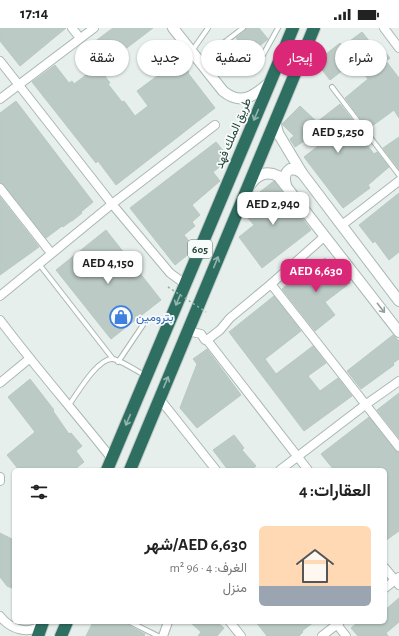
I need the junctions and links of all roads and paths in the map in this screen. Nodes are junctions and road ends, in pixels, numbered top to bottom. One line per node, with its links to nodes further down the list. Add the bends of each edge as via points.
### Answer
1 (72, 28): 10 (street)
2 (94, 28): 10 (street)
3 (174, 28): 11 (street)
4 (208, 28): 14 (lane)
5 (244, 28): 12 (lane)
6 (278, 28): 15 (lane)
7 (290, 28): 21 (highway, طريق الملك فهد / 605)
8 (314, 28): 25 (highway, 605)
9 (384, 28): 13 (street)
10 (80, 38): 22 (street)
11 (183, 40)
12 (227, 40)
13 (399, 48)
14 (193, 50)
15 (265, 51)
16 (193, 53): 18 (street)
17 (0, 61): 22 (street)
18 (199, 61): 19 (street)
19 (201, 63)
20 (211, 76): 21 (street, via 223,91 236,99 252,96)
21 (269, 83): 38 (highway, طريق الملك فهد / 605, one-way to 38)
22 (19, 85): 24 (street); 33 (street)
23 (332, 87): 28 (lane)
24 (0, 99)
25 (275, 121): 27 (street, via 278,133); 32 (highway, 605)
26 (215, 125): 33 (street)
27 (302, 173): 30 (street, via 290,170 285,175); 34 (street)
28 (399, 175)
29 (399, 181): 34 (street)
30 (286, 185): 32 (street, via 278,176 268,173 258,176); 35 (street)
31 (0, 188): 36 (street)
32 (246, 190): 46 (highway, 605, one-way to 32)
33 (112, 204): 36 (street); 38 (street, via 170,274)
34 (342, 224): 42 (street)
35 (325, 236): 39 (street); 47 (street, one-way to 47)
36 (51, 253): 37 (street)
37 (39, 264): 41 (street); 50 (lane)
38 (185, 284): 52 (highway, طريق الملك فهد / 605, one-way to 52)
39 (271, 284): 48 (street); 57 (street)
40 (168, 287): 43 (path, bridge)
41 (0, 296)
42 (399, 301)
43 (206, 312)
44 (0, 320): 49 (street)
45 (143, 325): 51 (lane)
46 (188, 331): 48 (street, via 201,334); 55 (highway, 605, one-way to 46)
47 (399, 332)
48 (207, 340): 59 (street)
49 (29, 359): 54 (street); 56 (street)
50 (113, 360): 51 (lane); 56 (lane, via 96,367)
51 (118, 362): 52 (lane)
52 (146, 376): 60 (highway, طريق الملك فهد / 605, one-way to 60)
53 (399, 381): 57 (street)
54 (0, 383)
55 (160, 398): 61 (highway, 605); 62 (street)
56 (69, 405): 60 (street)
57 (365, 405): 58 (street); 59 (street)
58 (399, 447)
59 (297, 456): 63 (street); 64 (street)
60 (110, 465)
61 (131, 468)
62 (214, 468)
63 (282, 468)
64 (306, 468)
65 (0, 477): 66 (street)
66 (0, 480)
67 (387, 570): 68 (street)
68 (398, 581): 69 (street)
69 (387, 587)
70 (2, 619): 71 (street, via 11,627 27,632)
71 (41, 624)
72 (42, 624): 79 (highway)
73 (66, 624): 80 (highway)
74 (134, 624): 81 (lane)
75 (167, 624): 82 (street)
76 (232, 624): 83 (street)
77 (337, 624): 84 (street)
78 (339, 624): 85 (street)
79 (38, 636)
80 (61, 636)
81 (158, 636)
82 (163, 636)
83 (241, 636)
84 (322, 636)
85 (346, 636)

